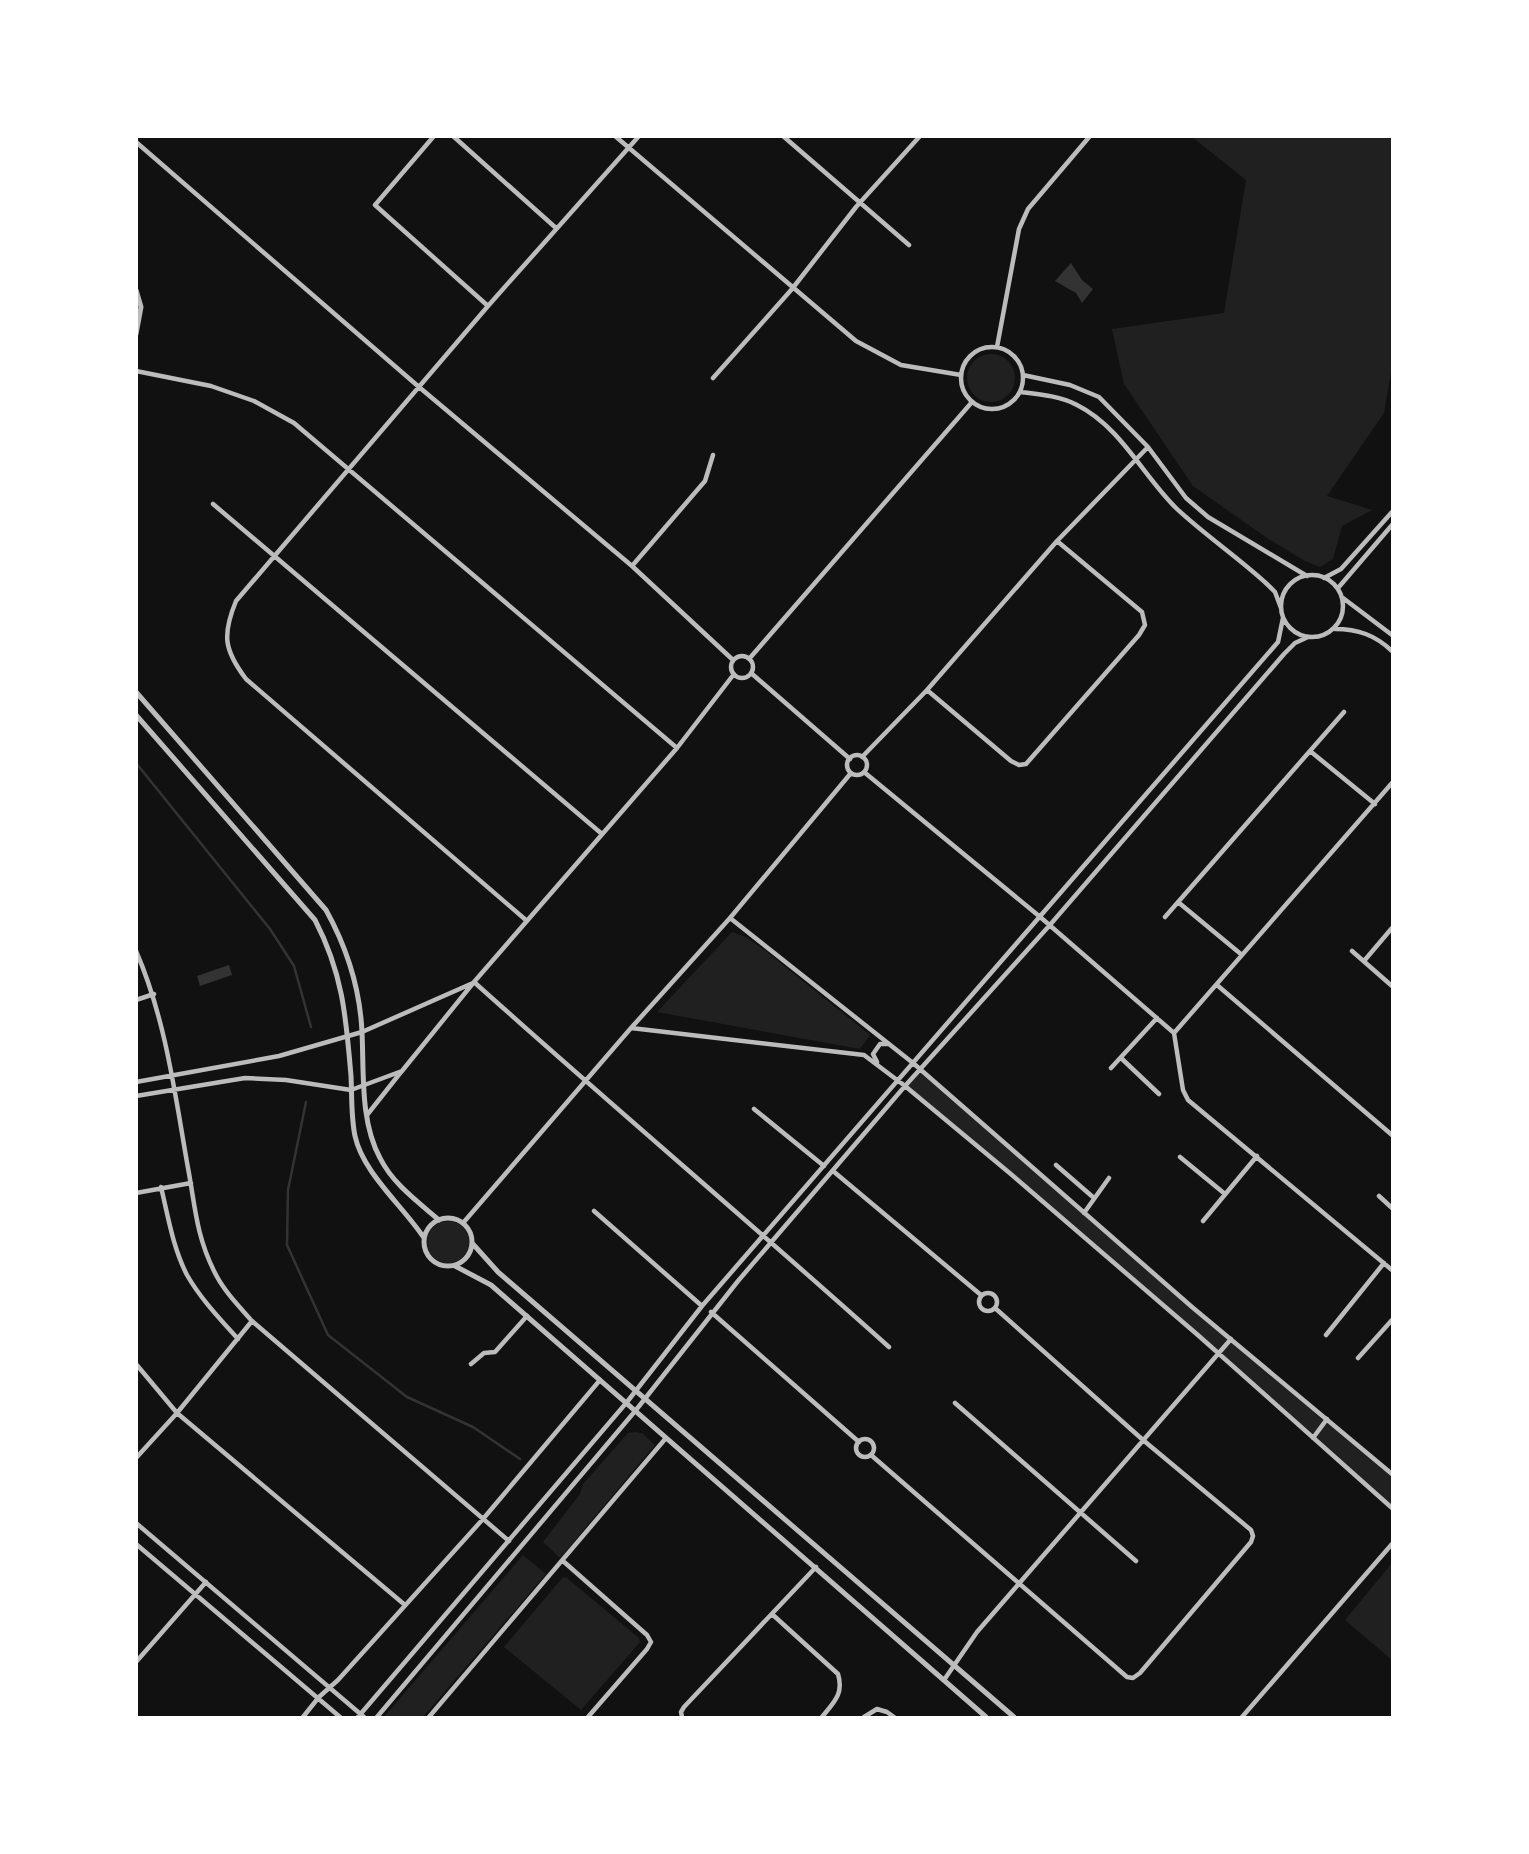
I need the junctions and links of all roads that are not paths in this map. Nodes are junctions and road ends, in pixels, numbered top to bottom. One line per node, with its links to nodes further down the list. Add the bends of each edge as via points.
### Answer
1 (434, 136): 15 (street, via 375,205)
2 (453, 136): 11 (street)
3 (615, 136): 9 (street)
4 (639, 136): 9 (street)
5 (783, 136): 10 (street)
6 (920, 136): 10 (street)
7 (1090, 136): 17 (street, via 1028,209 1019,229)
8 (136, 142): 22 (street)
9 (629, 148): 11 (street); 13 (street)
10 (859, 203): 12 (street); 13 (street)
11 (556, 229): 15 (street)
12 (909, 245)
13 (792, 289): 19 (street, via 856,341 901,365); 21 (street)
14 (136, 290): 16 (street, via 141,307)
15 (488, 306): 22 (street)
16 (136, 334)
17 (997, 347): 19 (street, via 973,353); 20 (street, via 1014,357)
18 (136, 371): 28 (street, via 211,386 254,401 294,423)
19 (961, 375): 24 (street)
20 (1023, 375): 23 (street); 25 (street, via 1099,397)
21 (713, 378)
22 (419, 387): 28 (street); 34 (street)
23 (1020, 392): 24 (street, via 996,409); 27 (street, via 1077,405 1111,430)
24 (972, 402): 45 (street)
25 (1148, 447): 27 (street); 35 (street, via 1186,498 1208,517)
26 (713, 455): 34 (street, via 705,481)
27 (1135, 459): 32 (street); 39 (street, via 1156,488 1190,521 1275,592)
28 (349, 469): 33 (street); 53 (street)
29 (213, 505): 33 (street)
30 (1392, 512): 36 (street, via 1349,562)
31 (1392, 525): 37 (street)
32 (1057, 541): 49 (street); 49 (street, via 1142,612 1144,625 1139,635 1026,764 1011,761)
33 (275, 556): 61 (street); 68 (street, via 233,608 226,639 232,661 246,680)
34 (632, 566): 46 (street)
35 (1307, 576): 36 (street); 39 (street, via 1287,587)
36 (1324, 578): 37 (street)
37 (1338, 589): 38 (street)
38 (1342, 597): 41 (street, via 1343,614); 42 (street)
39 (1281, 608): 40 (street)
40 (1283, 618): 43 (street, via 1296,633); 65 (street, via 1278,642)
41 (1334, 629): 43 (street); 44 (street, via 1361,631)
42 (1392, 635)
43 (1308, 637): 69 (street, via 1284,654)
44 (1392, 651)
45 (750, 659): 46 (street); 47 (street)
46 (733, 660): 48 (street)
47 (751, 673): 48 (street, via 745,677); 56 (street)
48 (734, 674): 53 (street)
49 (927, 690): 55 (street)
50 (136, 692): 62 (street)
51 (1344, 712): 54 (street)
52 (136, 715): 63 (street)
53 (677, 748): 61 (street)
54 (1310, 751): 60 (street); 64 (street)
55 (862, 757): 56 (street); 57 (street, via 867,766)
56 (850, 759): 58 (street)
57 (864, 772): 58 (street); 65 (street)
58 (851, 773): 67 (street)
59 (1392, 783): 60 (street)
60 (1375, 804): 73 (street)
61 (602, 834): 68 (street)
62 (301, 881): 63 (street); 82 (street, via 326,910 345,947)
63 (291, 891): 84 (street, via 315,920 333,957)
64 (1178, 902): 66 (street); 73 (street)
65 (1039, 916): 69 (street); 88 (street)
66 (1165, 917)
67 (730, 918): 81 (street); 85 (street)
68 (527, 921): 75 (street)
69 (1049, 926): 80 (street); 90 (street)
70 (1392, 928): 74 (street)
71 (136, 951): 78 (street)
72 (1352, 951): 74 (street)
73 (1242, 955): 76 (street)
74 (1364, 961): 77 (street)
75 (474, 982): 82 (street); 91 (street); 95 (street)
76 (1217, 985): 83 (street); 104 (street)
77 (1392, 986)
78 (154, 994): 79 (street); 92 (street)
79 (136, 1000)
80 (1157, 1018): 83 (street); 86 (street)
81 (631, 1028): 87 (street, via 864,1055); 95 (street)
82 (362, 1031): 84 (street); 96 (street)
83 (1174, 1032): 105 (street, via 1188,1100)
84 (347, 1036): 92 (street, via 279,1056); 99 (street)
85 (889, 1044): 87 (street, via 875,1049); 88 (street)
86 (1121, 1058): 89 (street); 100 (street)
87 (877, 1063): 93 (street)
88 (913, 1063): 90 (street); 93 (street)
89 (1111, 1068)
90 (920, 1070): 97 (street); 119 (street)
91 (402, 1071): 96 (street); 103 (street)
92 (172, 1075): 94 (street); 98 (street)
93 (898, 1080): 97 (street); 108 (street)
94 (136, 1082)
95 (585, 1082): 122 (street); 123 (street)
96 (365, 1083): 99 (street); 103 (street)
97 (905, 1086): 109 (street); 141 (street)
98 (174, 1089): 99 (street, via 245,1078); 101 (street); 111 (street)
99 (351, 1090): 124 (street, via 355,1137 368,1165)
100 (1158, 1094)
101 (136, 1096)
102 (754, 1110): 108 (street)
103 (367, 1115): 120 (street, via 369,1132 386,1168 401,1188)
104 (1392, 1135)
105 (1257, 1156): 114 (street); 127 (street)
106 (1180, 1157): 114 (street)
107 (1056, 1165): 116 (street)
108 (824, 1166): 123 (street)
109 (833, 1171): 125 (street); 130 (street)
110 (1109, 1178): 116 (street)
111 (191, 1183): 112 (street); 136 (street, via 194,1215 214,1271)
112 (161, 1187): 113 (street); 138 (street, via 187,1275)
113 (136, 1193)
114 (1225, 1194): 121 (street)
115 (1379, 1196): 117 (street)
116 (1094, 1198): 119 (street)
117 (1392, 1208)
118 (594, 1211): 131 (street)
119 (1084, 1213): 139 (street)
120 (439, 1220): 122 (street); 124 (street)
121 (1203, 1221)
122 (463, 1223): 126 (street)
123 (765, 1235): 125 (street); 131 (street)
124 (424, 1238): 128 (street, via 426,1255 434,1263)
125 (772, 1242): 133 (street); 140 (street)
126 (472, 1243): 128 (street, via 469,1254); 146 (street, via 498,1272)
127 (1384, 1263): 129 (street); 137 (street)
128 (455, 1266): 134 (street, via 491,1285)
129 (1392, 1270)
130 (981, 1295): 132 (street, via 995,1296); 132 (street, via 982,1309)
131 (702, 1306): 146 (street)
132 (995, 1308): 155 (street)
133 (711, 1312): 147 (street); 156 (street)
134 (527, 1316): 144 (street, via 495,1352 484,1353); 145 (street)
135 (1392, 1320): 142 (street)
136 (252, 1321): 138 (street); 162 (street)
137 (1326, 1335)
138 (237, 1339): 151 (street)
139 (1231, 1339): 141 (street); 152 (street)
140 (889, 1347)
141 (1219, 1354): 154 (street); 155 (street)
142 (1358, 1358)
143 (136, 1364): 151 (street)
144 (471, 1364)
145 (600, 1380): 148 (street); 162 (street)
146 (636, 1391): 147 (street); 148 (street)
147 (644, 1398): 150 (street); 176 (street)
148 (627, 1402): 150 (street); 164 (street)
149 (955, 1403): 161 (street)
150 (636, 1410): 153 (street); 183 (street)
151 (177, 1413): 158 (street); 173 (street)
152 (1327, 1419): 154 (street); 159 (street)
153 (666, 1437): 167 (street); 169 (street)
154 (1313, 1438): 160 (street)
155 (1143, 1440): 161 (street); 171 (street, via 1253,1536 1149,1663 1133,1678 1126,1677)
156 (859, 1442): 157 (street, via 859,1455); 157 (street, via 872,1443)
157 (871, 1455): 171 (street)
158 (136, 1458)
159 (1392, 1474)
160 (1392, 1508)
161 (1082, 1511): 168 (street); 171 (street)
162 (483, 1519): 164 (street); 173 (street)
163 (136, 1523): 170 (street)
164 (509, 1541): 182 (street)
165 (136, 1544): 172 (street)
166 (1392, 1544): 192 (street)
167 (563, 1561): 184 (street); 185 (street, via 651,1642)
168 (1136, 1561)
169 (816, 1567): 174 (street); 177 (street)
170 (206, 1583): 172 (street); 178 (street)
171 (1021, 1584): 176 (street, via 977,1632)
172 (195, 1596): 175 (street); 179 (street)
173 (405, 1605): 178 (street)
174 (773, 1615): 186 (street, via 684,1707); 187 (street, via 838,1674 840,1695)
175 (136, 1662)
176 (955, 1665): 177 (street); 191 (street)
177 (944, 1680): 190 (street)
178 (329, 1688): 179 (street); 182 (street)
179 (319, 1697): 180 (street); 181 (street)
180 (303, 1717)
181 (340, 1717)
182 (361, 1717)
183 (377, 1717)
184 (429, 1717)
185 (588, 1717)
186 (682, 1717)
187 (822, 1717)
188 (864, 1717): 189 (street, via 877,1709)
189 (894, 1717)
190 (986, 1717)
191 (1014, 1717)
192 (1242, 1717)

